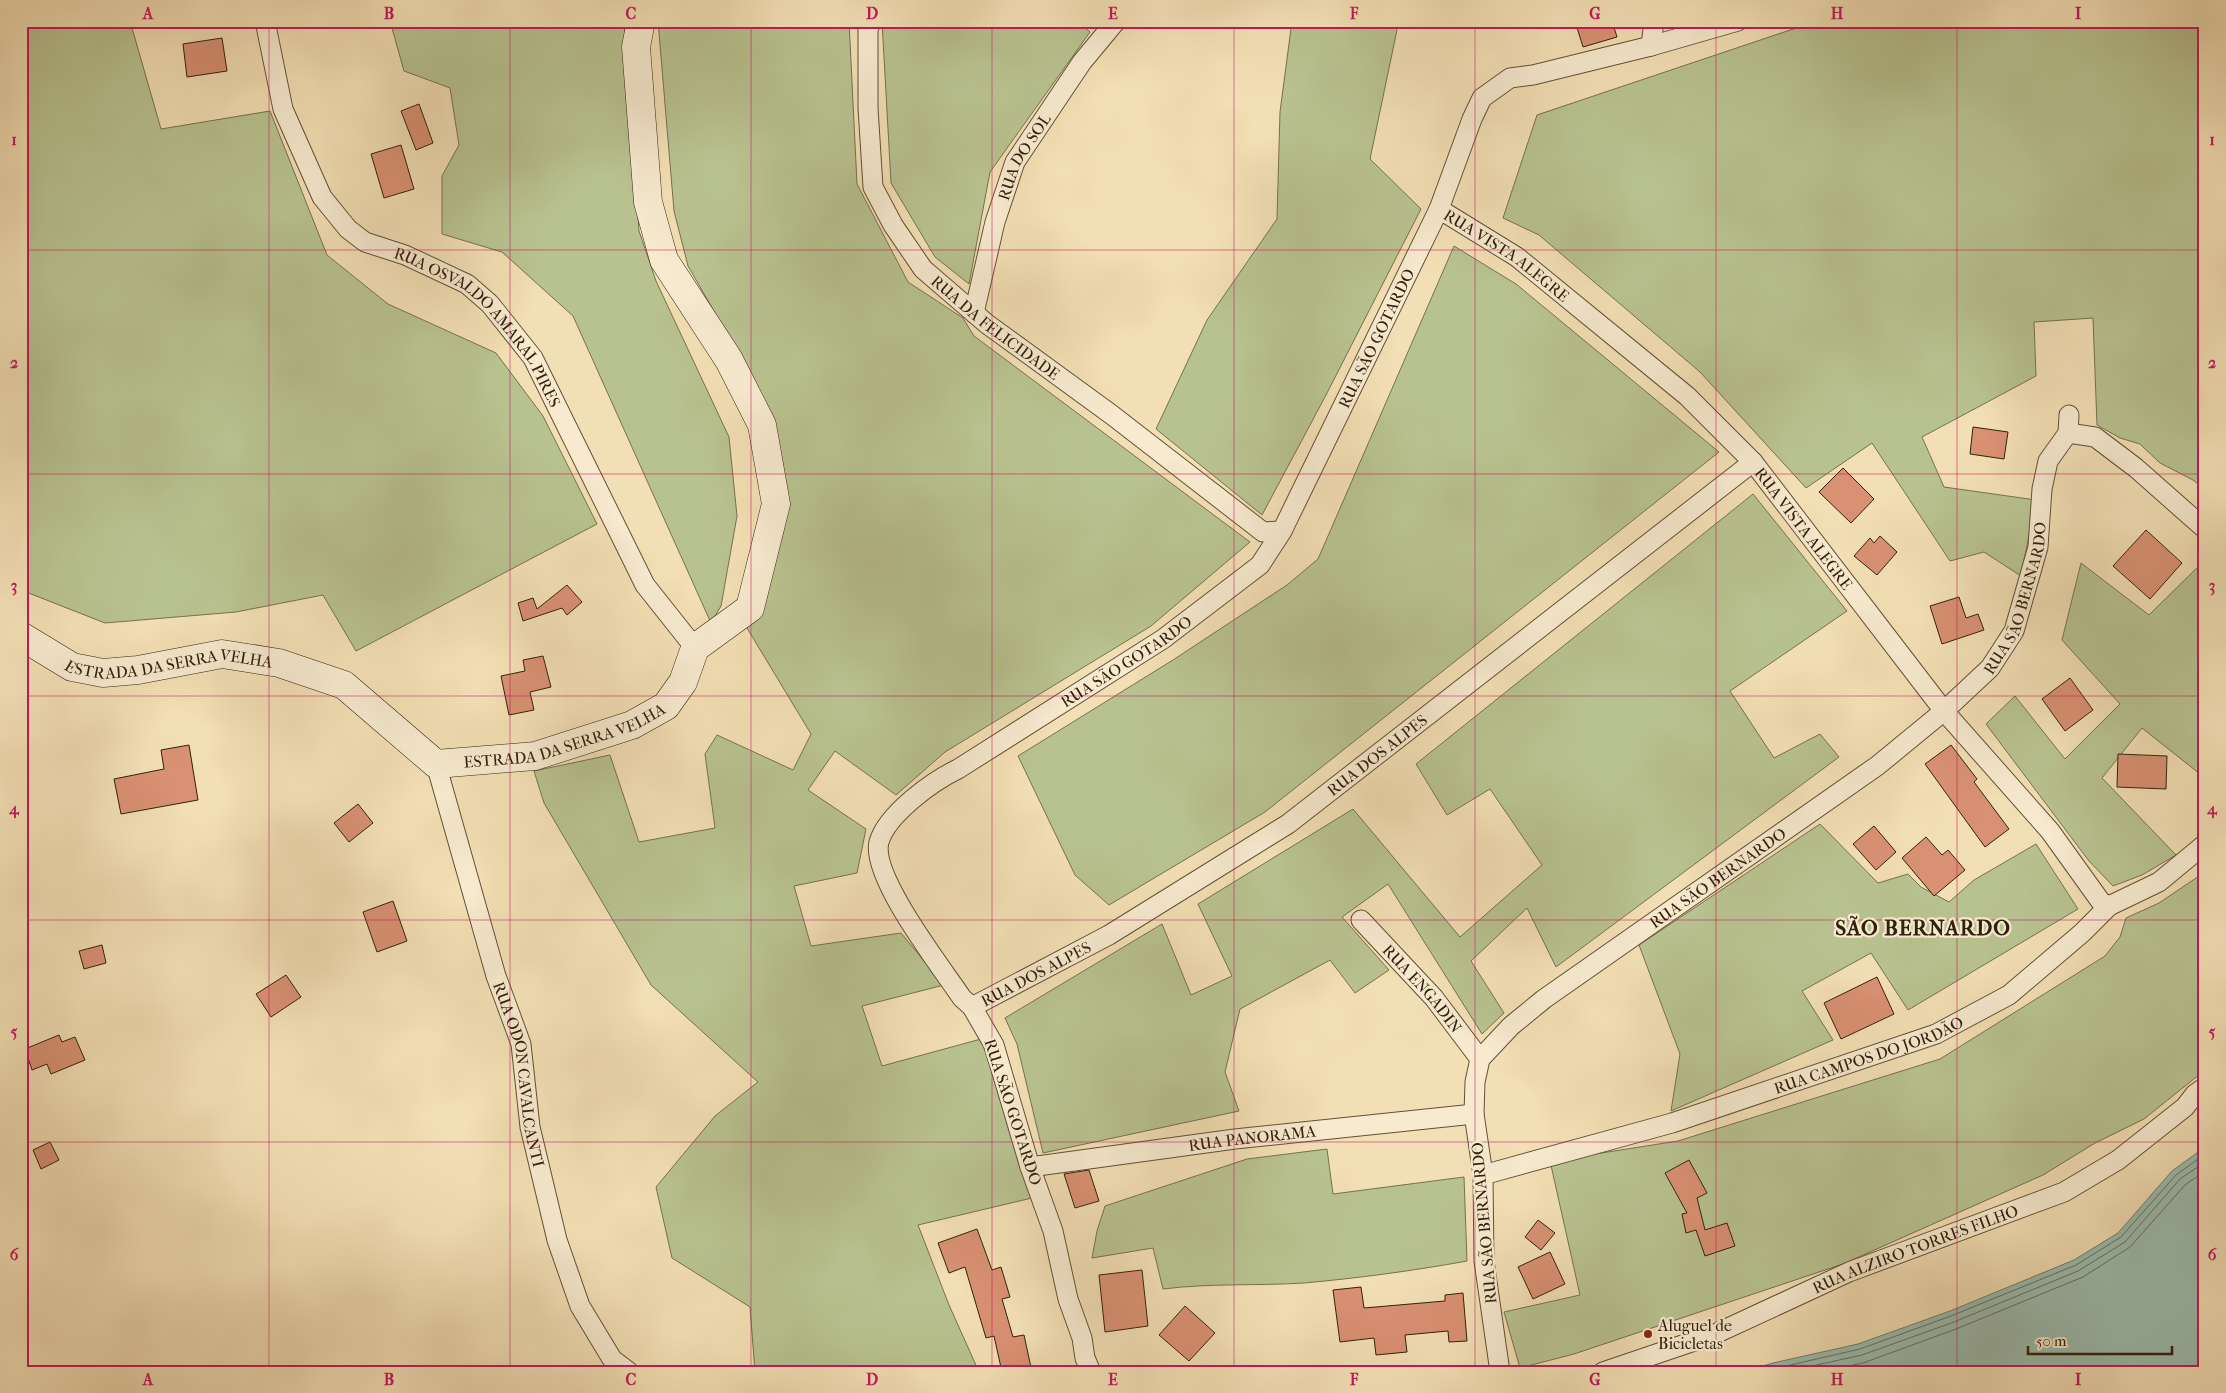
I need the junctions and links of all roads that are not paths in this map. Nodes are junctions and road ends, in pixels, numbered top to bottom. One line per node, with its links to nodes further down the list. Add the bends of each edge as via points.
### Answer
1 (265, 21): 14 (street, RUA OSVALDO AMARAL PIRES, via 283,109 322,197 348,229 365,242 467,284 512,330 533,358 645,585)
2 (641, 21): 14 (street, via 636,47 648,202 664,260 729,360 762,425 776,504 750,608)
3 (871, 21): 9 (street, RUA DA FELICIDADE, via 868,30 868,108 873,188 923,269)
4 (1116, 21): 9 (street, RUA DO SOL, via 1082,62 1015,162 995,222)
5 (1654, 21): 7 (street)
6 (1738, 21): 7 (street, RUA SÃO GOTARDO)
7 (1651, 46): 8 (street, RUA SÃO GOTARDO, via 1510,78 1482,98)
8 (1438, 209): 10 (street, RUA VISTA ALEGRE, via 1517,258 1687,396); 12 (street, RUA SÃO GOTARDO)
9 (974, 313): 12 (street, RUA DA FELICIDADE, via 1112,414 1263,532)
10 (1753, 462): 15 (street, RUA VISTA ALEGRE); 20 (street, RUA DOS ALPES, via 1288,824 1109,935)
11 (2205, 528): 15 (street, RUA SÃO BERNARDO, via 2136,468 2094,437 2069,424 2048,461 2042,489 2038,546 2014,631 1990,668)
12 (1282, 532): 20 (street, RUA SÃO GOTARDO, via 1260,565 1163,639 967,764 936,780 910,801 886,828 879,843 880,856 893,894 962,998)
13 (21, 636): 16 (street, ESTRADA DA SERRA VELHA, via 72,667 103,673 138,670 222,654 280,662 344,685)
14 (695, 648): 16 (street, ESTRADA DA SERRA VELHA, via 683,682 666,706 632,725 535,756)
15 (1944, 711): 18 (street, RUA VISTA ALEGRE, via 2050,831 2101,902); 21 (street, RUA SÃO BERNARDO, via 1877,766 1544,999 1511,1026)
16 (436, 764): 26 (street, RUA ODON CAVALCANTI, via 496,976 522,1044 530,1127 557,1240 580,1306 612,1359)
17 (2205, 844): 18 (street, RUA CAMPOS DO JORDÃO, via 2159,882)
18 (2109, 906): 25 (street, RUA CAMPOS DO JORDÃO, via 2009,995 1936,1034 1672,1123)
19 (1362, 920): 21 (street, RUA ENGADIN, via 1434,998)
20 (972, 1007): 24 (street, RUA SÃO GOTARDO, via 994,1045)
21 (1480, 1059): 23 (street, RUA SÃO BERNARDO)
22 (2205, 1087): 29 (street, RUA ALZIRO TORRES FILHO, via 2118,1160 2064,1192 1849,1272 1715,1334)
23 (1474, 1114): 24 (street, RUA PANORAMA, via 1234,1139); 25 (street, RUA SÃO BERNARDO)
24 (1030, 1167): 27 (street, RUA SÃO GOTARDO, via 1053,1231 1068,1299)
25 (1483, 1175): 28 (street, RUA SÃO BERNARDO, via 1484,1261)
26 (630, 1372)
27 (1092, 1372)
28 (1500, 1372)
29 (1603, 1372)

